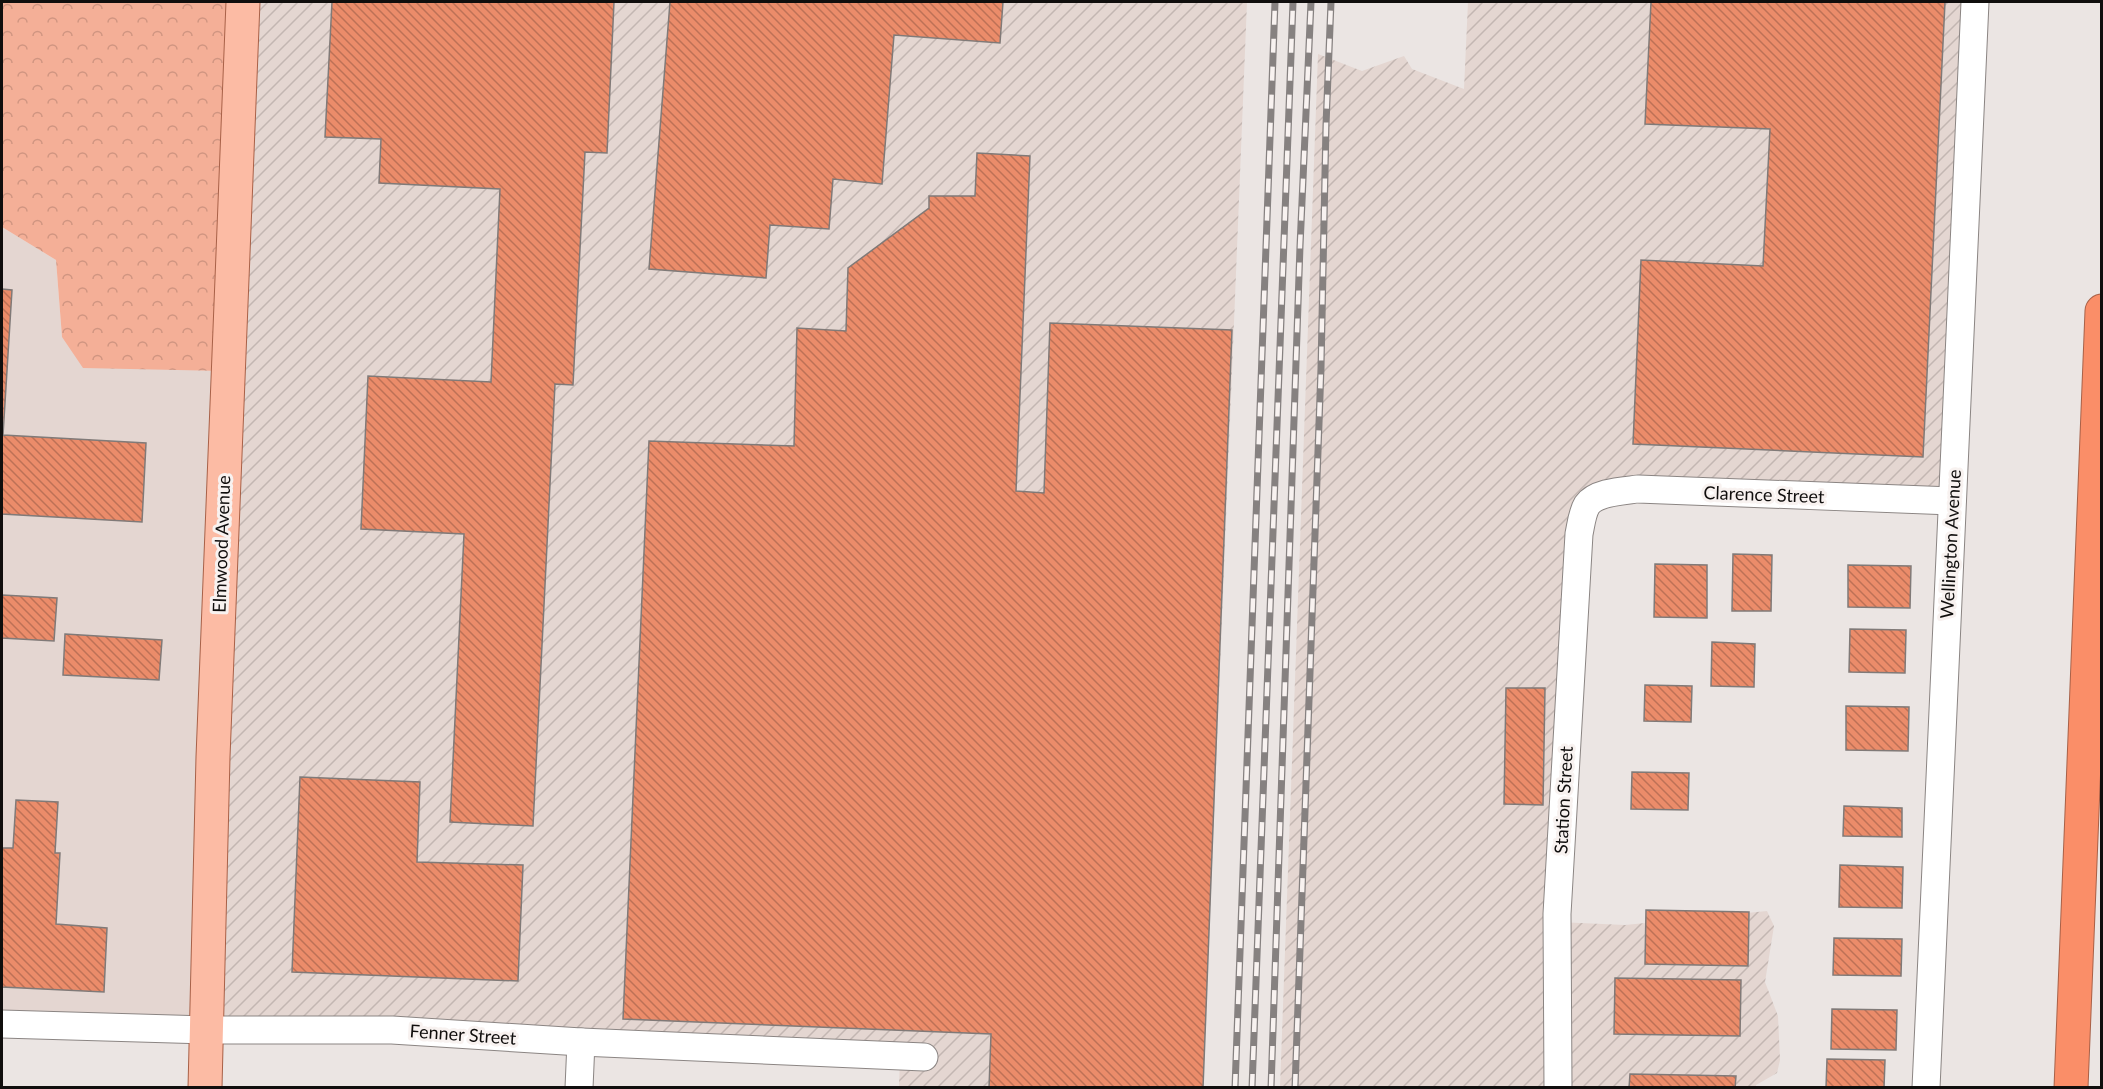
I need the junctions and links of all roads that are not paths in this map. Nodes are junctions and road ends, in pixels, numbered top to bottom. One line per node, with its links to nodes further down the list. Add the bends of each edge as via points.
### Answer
1 (243, 2): 7 (main road, Elmwood Avenue, via 213,757)
2 (1975, 2): 4 (street, Wellington Avenue)
3 (2102, 311): 14 (highway)
4 (1952, 501): 5 (street, Clarence Street, via 1638,489 1602,495 1588,503); 13 (street, Wellington Avenue)
5 (1584, 512): 12 (street, Station Street, via 1579,534 1557,914)
6 (2, 1024): 7 (street, Fenner Street)
7 (207, 1030): 8 (street, Fenner Street, via 392,1030); 10 (main road, Elmwood Avenue)
8 (581, 1042): 9 (street, Fenner Street); 11 (street)
9 (924, 1057)
10 (205, 1088)
11 (579, 1088)
12 (1558, 1088)
13 (1926, 1088)
14 (2072, 1088)

